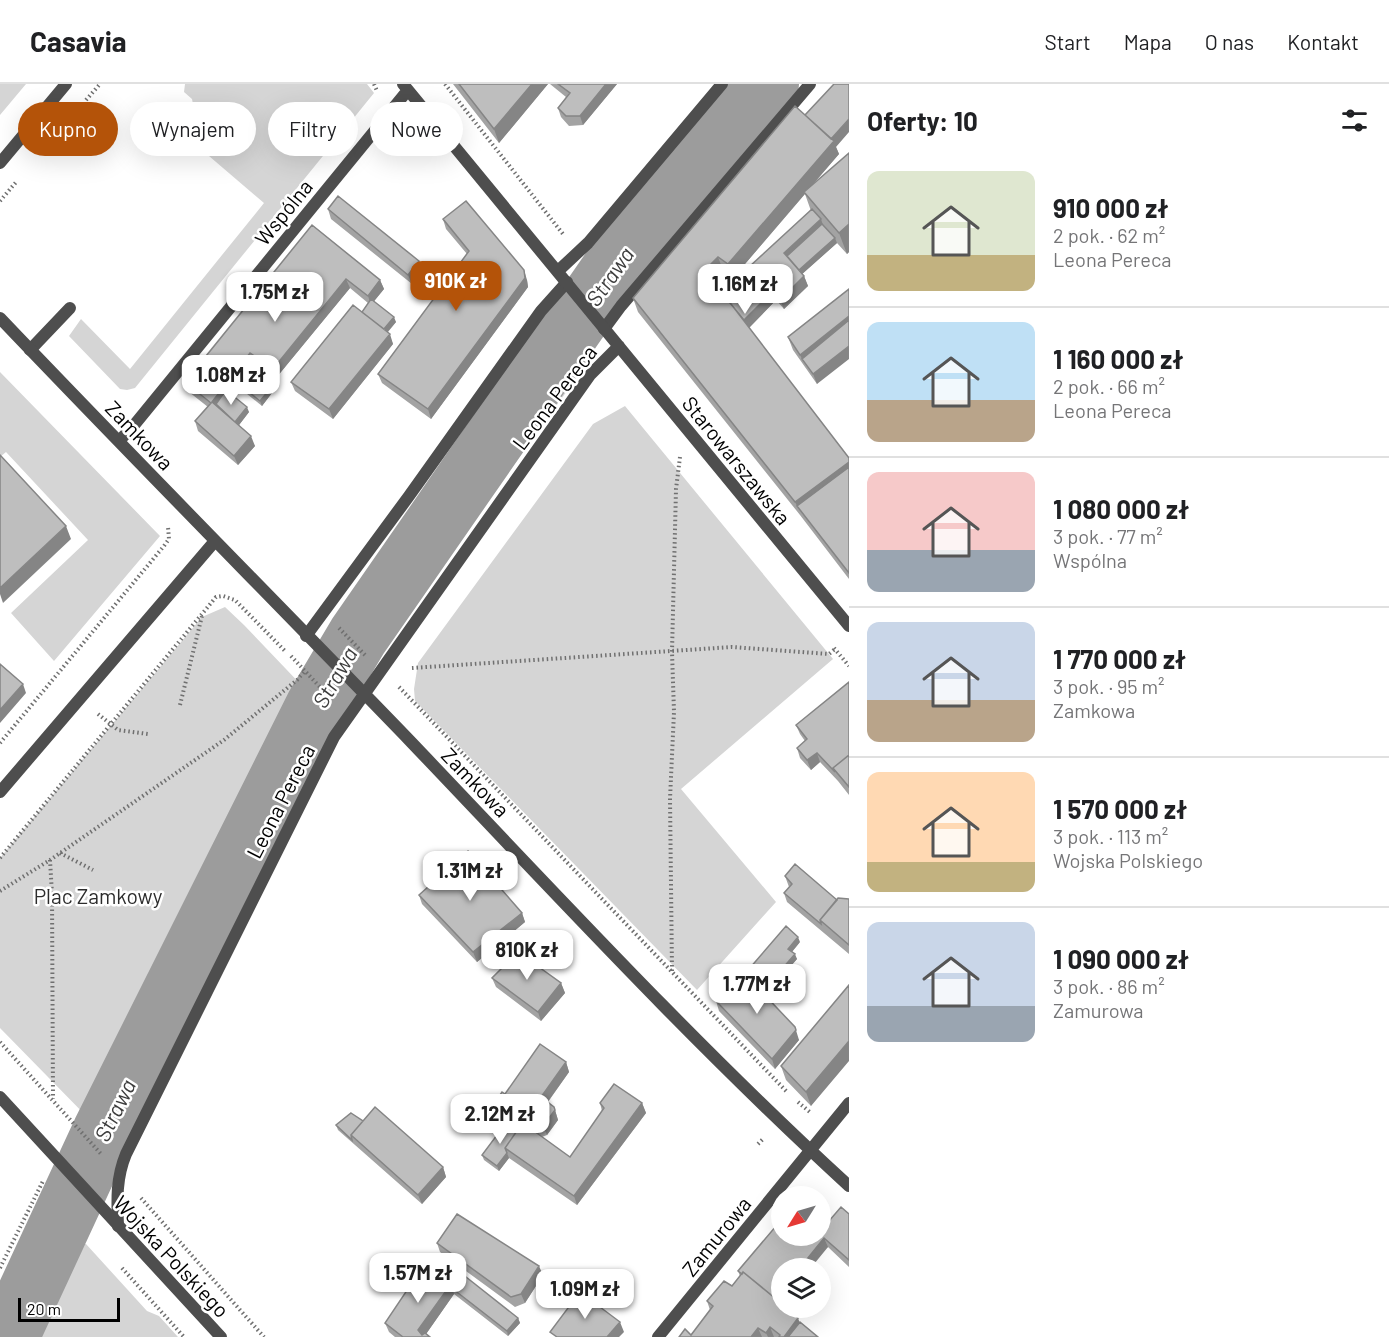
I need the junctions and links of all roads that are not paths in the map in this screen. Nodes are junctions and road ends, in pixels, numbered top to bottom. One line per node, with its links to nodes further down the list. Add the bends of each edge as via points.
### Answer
1 (66, 84): 5 (street)
2 (722, 84): 6 (street, via 588,243)
3 (810, 84): 10 (street, Leona Pereca)
4 (405, 87): 6 (street); 13 (street, Wspólna)
5 (0, 163)
6 (558, 271): 7 (street)
7 (567, 282): 10 (street, Starowarszawska); 16 (street, via 541,311)
8 (70, 308): 12 (street)
9 (0, 318): 12 (street, Zamkowa)
10 (604, 329): 11 (street, Starowarszawska)
11 (619, 346): 15 (street, Starowarszawska); 17 (street, Leona Pereca, via 590,375)
12 (30, 350): 13 (street, Zamkowa)
13 (119, 441): 14 (street, Zamkowa)
14 (215, 541): 16 (street, Zamkowa); 18 (street)
15 (849, 626)
16 (306, 636): 17 (street, Zamkowa)
17 (365, 694): 21 (street, Zamkowa, via 684,1027); 23 (street, Leona Pereca, via 334,736 116,1169)
18 (0, 792)
19 (0, 1097): 23 (street, Wojska Polskiego)
20 (849, 1103): 21 (street, Zamurowa)
21 (811, 1151): 22 (street, Zamkowa); 25 (street, Zamurowa)
22 (849, 1186)
23 (118, 1226): 24 (street, Wojska Polskiego)
24 (221, 1337)
25 (658, 1337)

